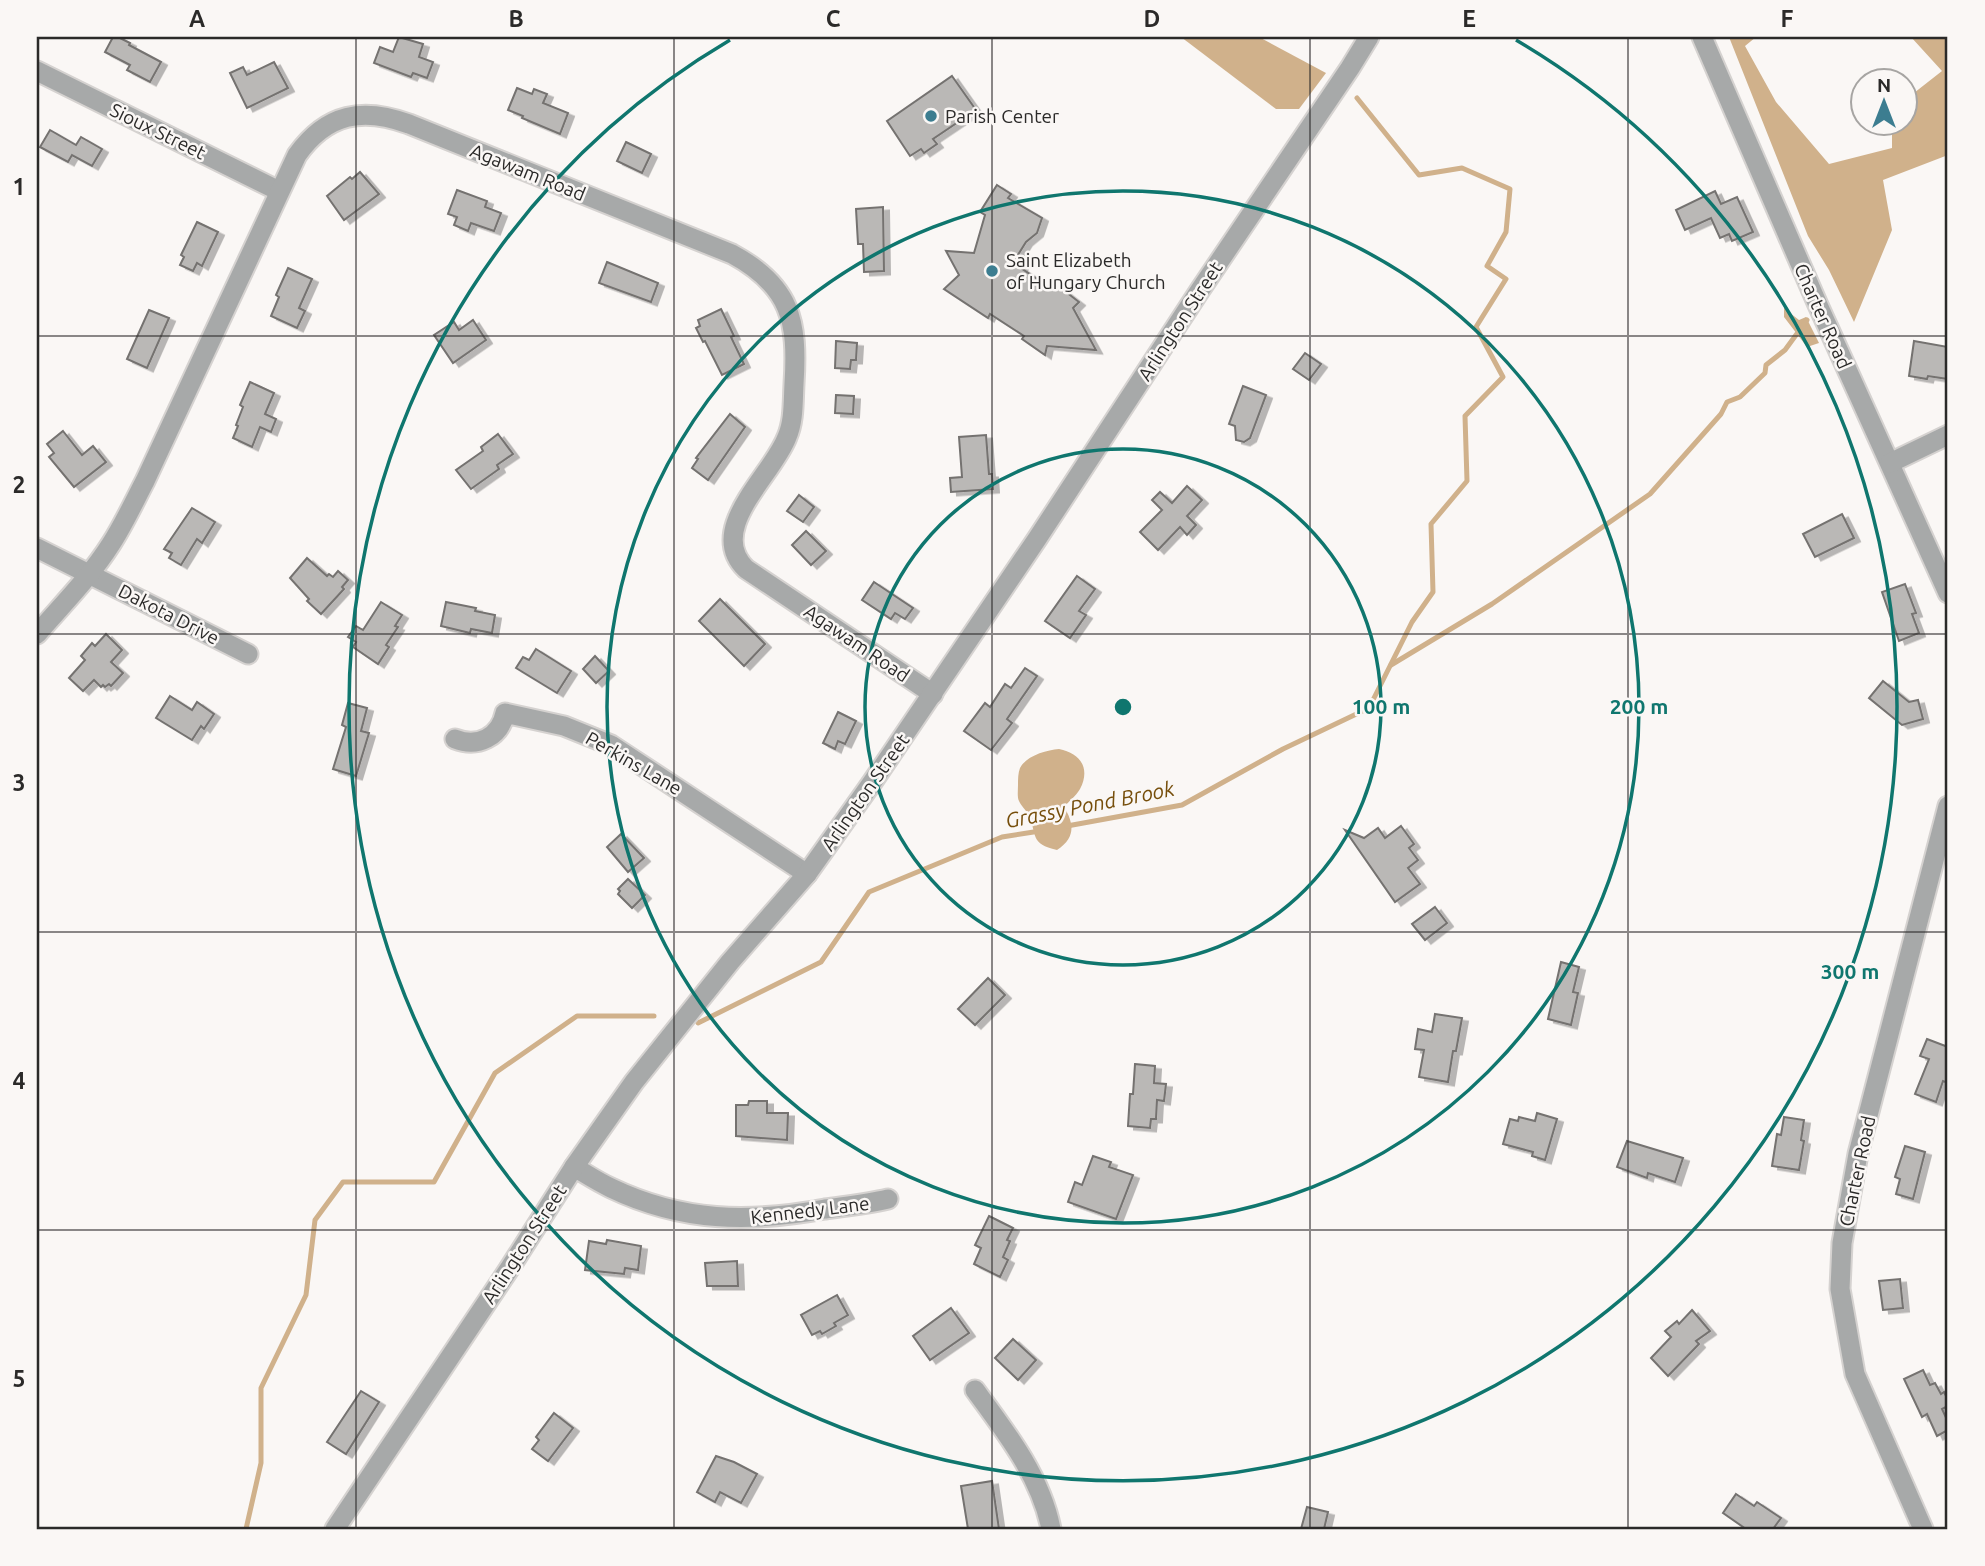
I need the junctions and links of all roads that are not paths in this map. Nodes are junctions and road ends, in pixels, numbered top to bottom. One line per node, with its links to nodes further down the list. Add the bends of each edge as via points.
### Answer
1 (1368, 37): 12 (street, Arlington Street)
2 (1702, 37): 6 (street, Charter Road)
3 (37, 71): 4 (street, Sioux Street)
4 (279, 191): 8 (street, Agawam Road, via 145,481); 12 (street, Agawam Road, via 305,143 322,128 350,116 381,115 732,254 759,270 778,292 793,328 792,422 784,445 737,519 735,555 746,569)
5 (1948, 435): 6 (street)
6 (1890, 463): 9 (street, Charter Road)
7 (37, 548): 8 (street, Dakota Drive)
8 (90, 574): 10 (street, Agawam Road); 11 (street, Dakota Drive)
9 (1948, 593)
10 (37, 634)
11 (248, 654)
12 (933, 694): 15 (street, Arlington Street)
13 (455, 738): 15 (street, Perkins Lane, via 477,742 490,737 505,713 590,735 633,758)
14 (1948, 806): 21 (street, Charter Road, via 1858,1154 1842,1243 1840,1289 1855,1374)
15 (807, 874): 16 (street, Arlington Street, via 730,962)
16 (574, 1167): 17 (street, Kennedy Lane, via 637,1199 713,1217 781,1217); 19 (street, Arlington Street)
17 (888, 1199)
18 (975, 1390): 20 (street, via 1037,1485)
19 (335, 1529)
20 (1051, 1529)
21 (1923, 1529)

